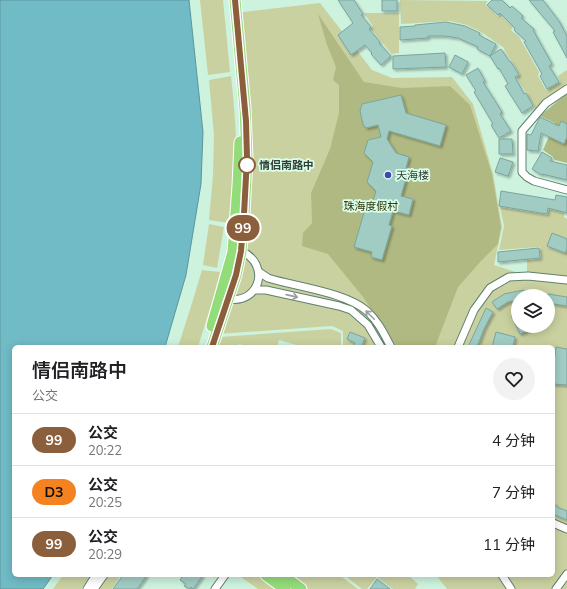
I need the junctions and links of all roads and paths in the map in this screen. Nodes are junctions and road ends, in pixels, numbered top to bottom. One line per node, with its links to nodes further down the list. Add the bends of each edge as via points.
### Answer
1 (227, 0): 10 (highway, via 238,106 238,186 233,252)
2 (235, 0): 5 (highway, via 247,158)
3 (567, 89): 4 (street, via 546,103 522,131 522,172 534,181)
4 (567, 190)
5 (241, 251): 6 (street, via 253,259); 9 (highway)
6 (259, 272): 8 (street); 13 (street, one-way to 6, via 376,321 355,303 268,278)
7 (567, 280): 14 (street, via 509,277 490,288 474,310)
8 (254, 290): 9 (street, via 243,298); 12 (street, one-way to 12, via 266,290 351,310 368,325)
9 (229, 299): 11 (highway)
10 (206, 345)
11 (213, 345)
12 (380, 345)
13 (390, 345)
14 (459, 345)
15 (555, 524): 16 (street)
16 (567, 529)
17 (567, 574): 30 (street)
18 (95, 577): 24 (street)
19 (103, 577): 25 (street)
20 (224, 577): 26 (street)
21 (269, 577): 27 (highway)
22 (285, 577): 28 (highway)
23 (503, 577): 29 (street)
24 (87, 589)
25 (95, 589)
26 (215, 589)
27 (286, 589)
28 (301, 589)
29 (511, 589)
30 (556, 589)

